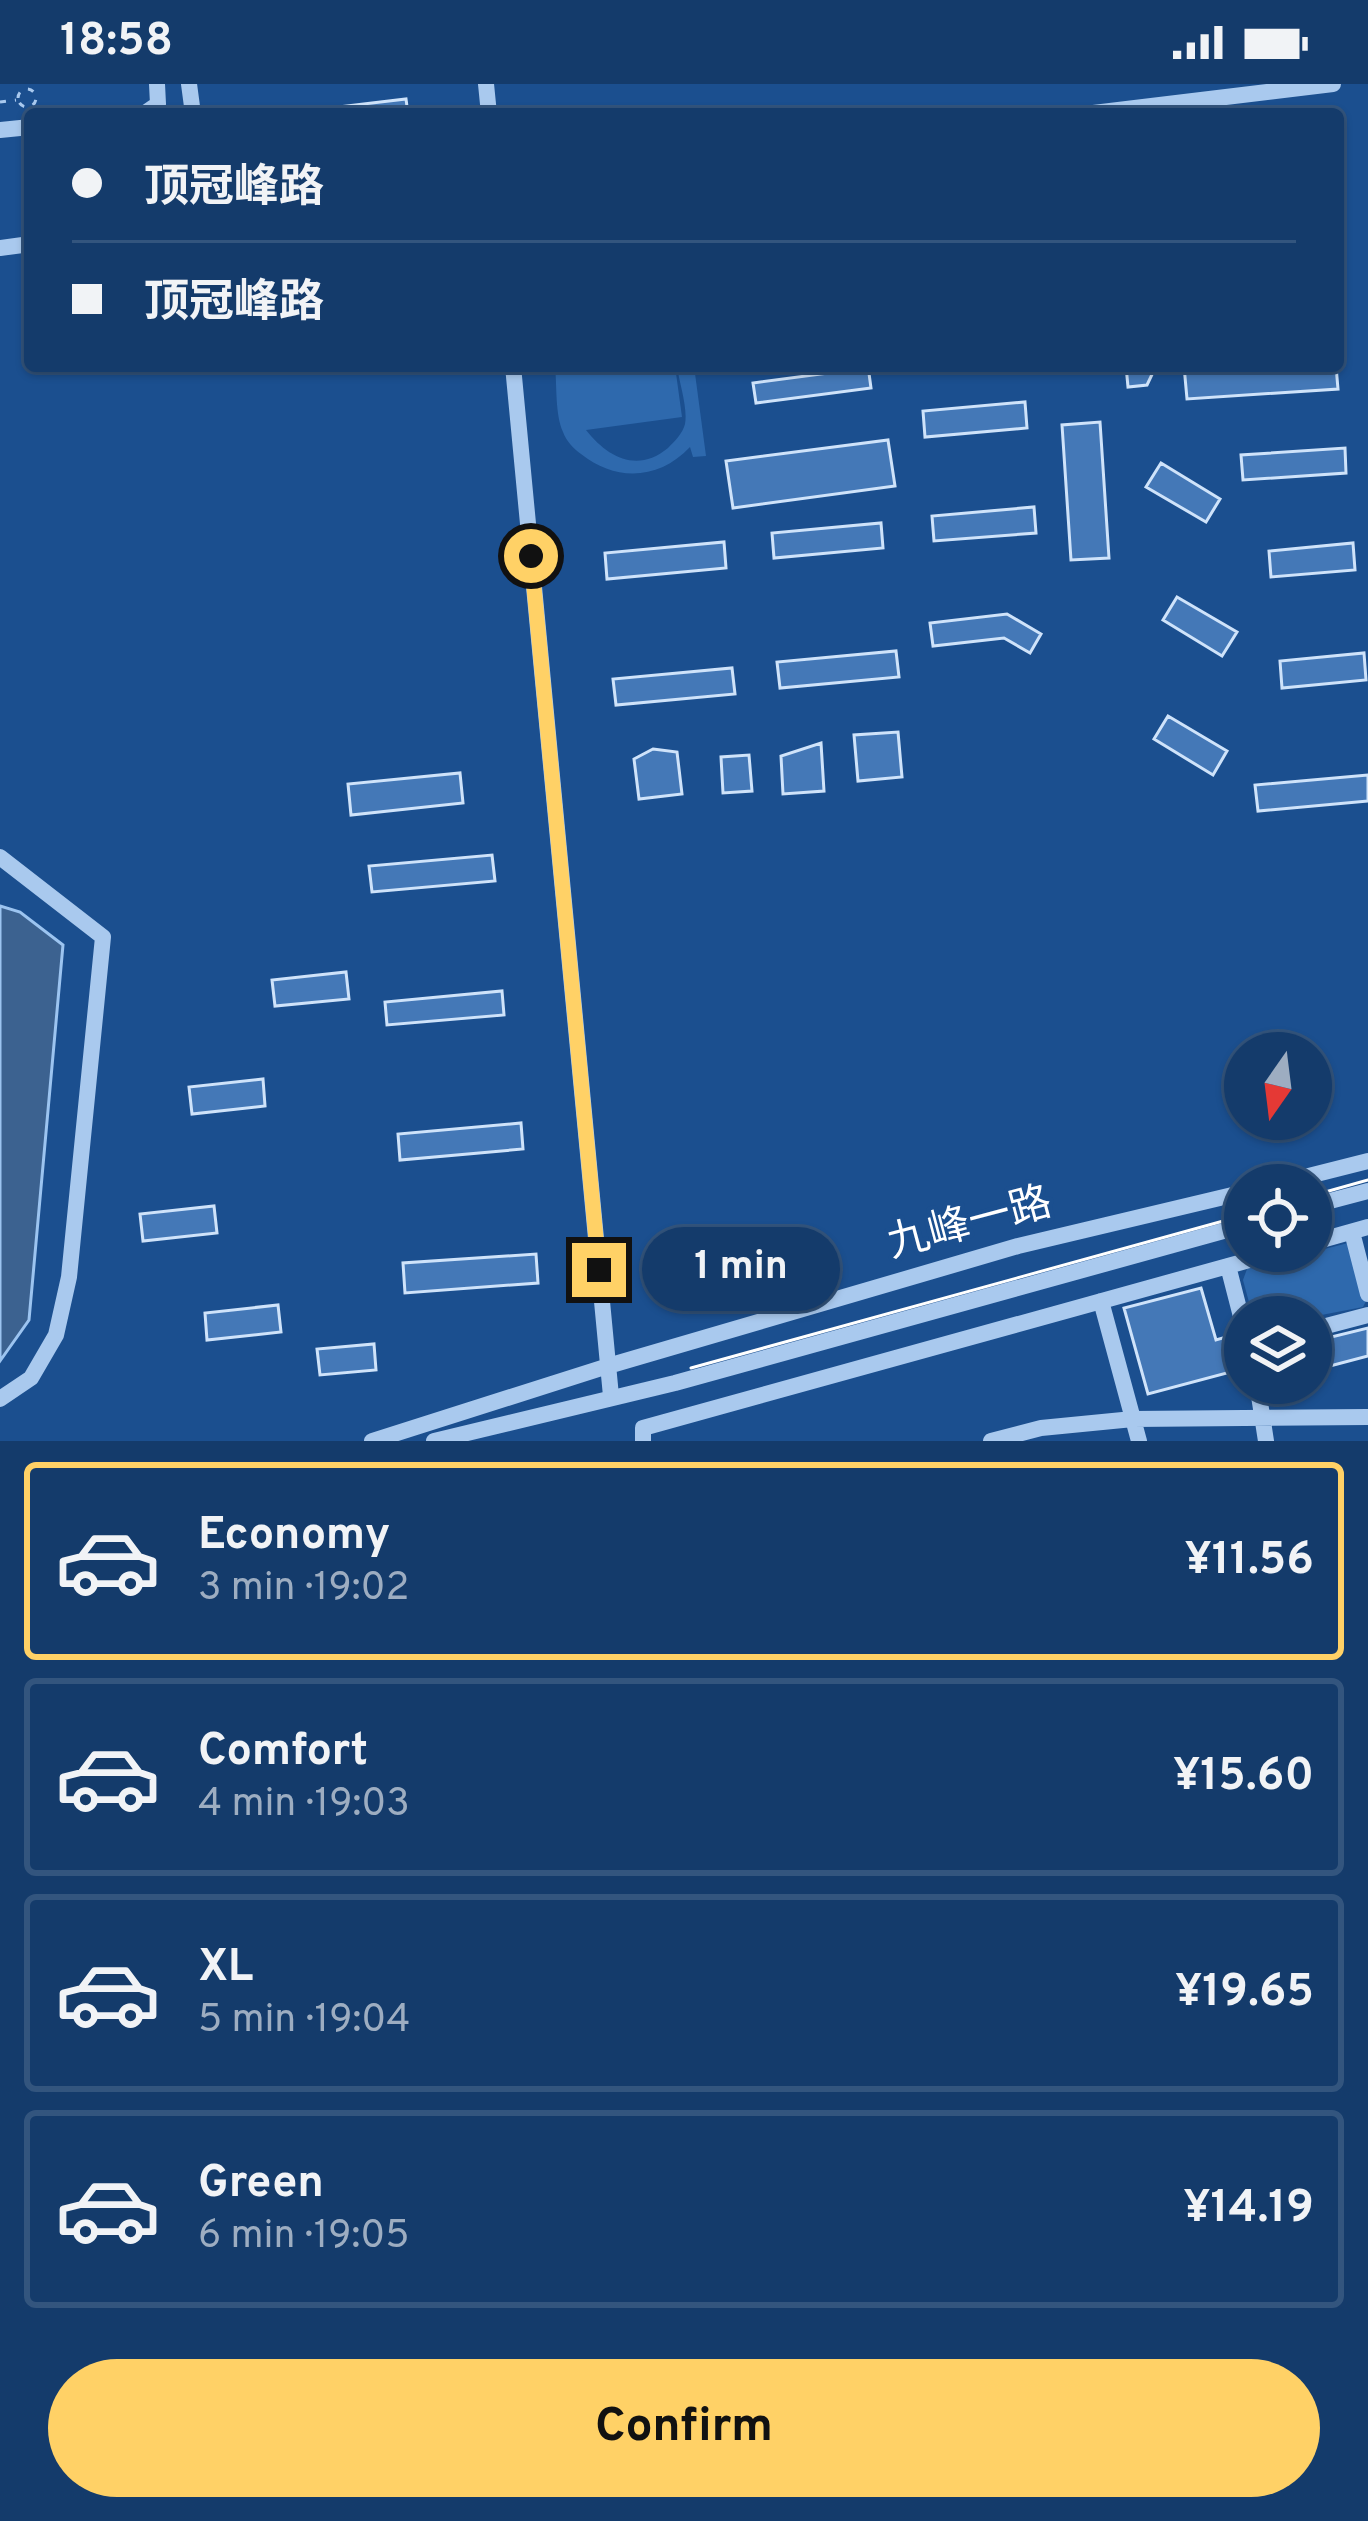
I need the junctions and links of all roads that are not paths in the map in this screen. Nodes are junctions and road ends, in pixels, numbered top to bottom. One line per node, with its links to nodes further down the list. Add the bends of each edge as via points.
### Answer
1 (1334, 84): 2 (street)
2 (1135, 108)
3 (514, 372): 17 (street)
4 (0, 857): 19 (street, via 103,938 69,1277 56,1335 32,1378)
5 (1368, 1161): 6 (street)
6 (1332, 1170)
7 (1368, 1190): 9 (street)
8 (1224, 1197): 17 (street, 九峰一路, via 1018,1246)
9 (1332, 1200)
10 (1360, 1230): 13 (street)
11 (1224, 1231): 18 (street, 九峰一路)
12 (1224, 1267): 14 (street)
13 (1368, 1294)
14 (1101, 1301): 23 (street); 26 (street, via 643,1428)
15 (1368, 1315): 16 (street)
16 (1332, 1324)
17 (608, 1366): 18 (street); 24 (street, 九峰一路)
18 (611, 1396): 25 (street, 九峰一路)
19 (0, 1399)
20 (1261, 1404): 21 (street)
21 (1263, 1417): 22 (street); 23 (street); 29 (street)
22 (1368, 1418)
23 (1133, 1419): 27 (street); 28 (street)
24 (372, 1441)
25 (434, 1441)
26 (643, 1441)
27 (992, 1441)
28 (1139, 1441)
29 (1266, 1441)

